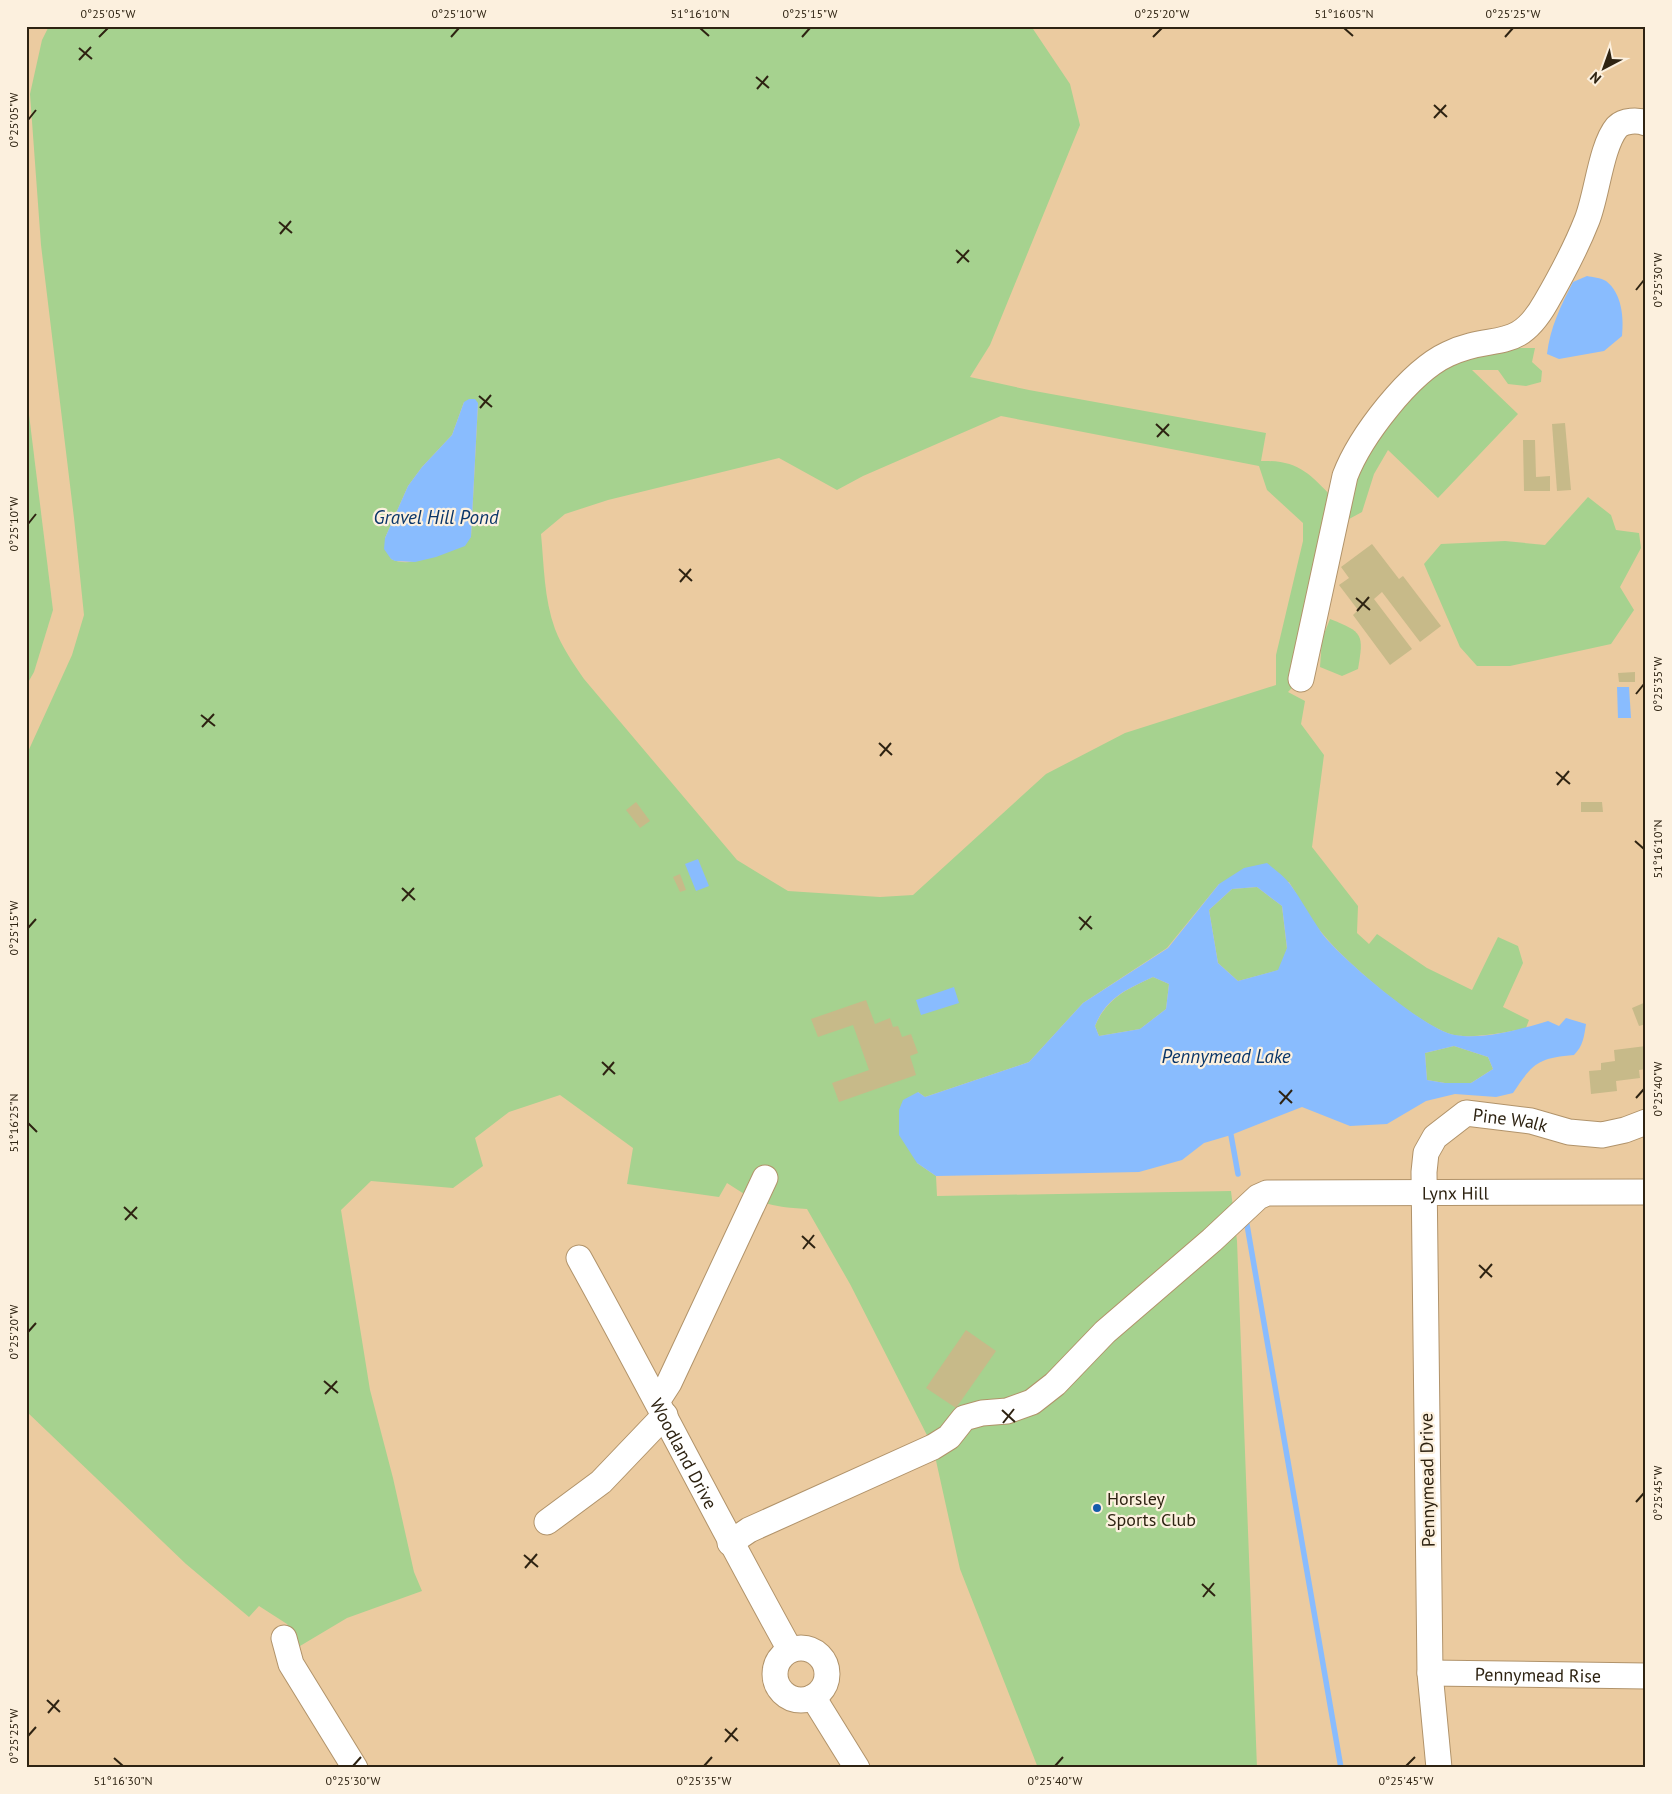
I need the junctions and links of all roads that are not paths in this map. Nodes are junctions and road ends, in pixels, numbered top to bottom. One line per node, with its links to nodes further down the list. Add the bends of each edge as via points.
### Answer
1 (1646, 123): 2 (street, via 1628,122 1618,127 1607,147 1587,222 1532,325 1519,335 1466,346 1430,365 1382,414 1352,457 1345,476)
2 (1301, 679)
3 (1646, 1122): 5 (street, Pine Walk, via 1602,1135 1466,1113 1436,1137 1426,1153)
4 (765, 1178): 8 (street, via 669,1383)
5 (1424, 1191): 6 (street, Lynx Hill); 10 (street, Lynx Hill, via 1267,1192 1106,1332 1055,1384 1032,1402 1007,1411 964,1418 949,1437 933,1448 749,1530); 13 (street, Pennymead Drive)
6 (1646, 1192)
7 (579, 1258): 8 (street, Woodland Drive)
8 (661, 1408): 9 (street, via 601,1482); 10 (street, Woodland Drive)
9 (547, 1522)
10 (730, 1543): 12 (street, Woodland Drive)
11 (284, 1638): 16 (street, via 291,1664)
12 (790, 1650): 15 (street, via 803,1648 815,1652 824,1662 827,1676 823,1688); 15 (street, via 779,1659 774,1672 777,1686 786,1696 799,1700)
13 (1430, 1673): 14 (street, Pennymead Rise); 18 (street, Pennymead Drive)
14 (1646, 1676)
15 (813, 1697): 17 (street)
16 (355, 1768)
17 (857, 1768)
18 (1439, 1768)

